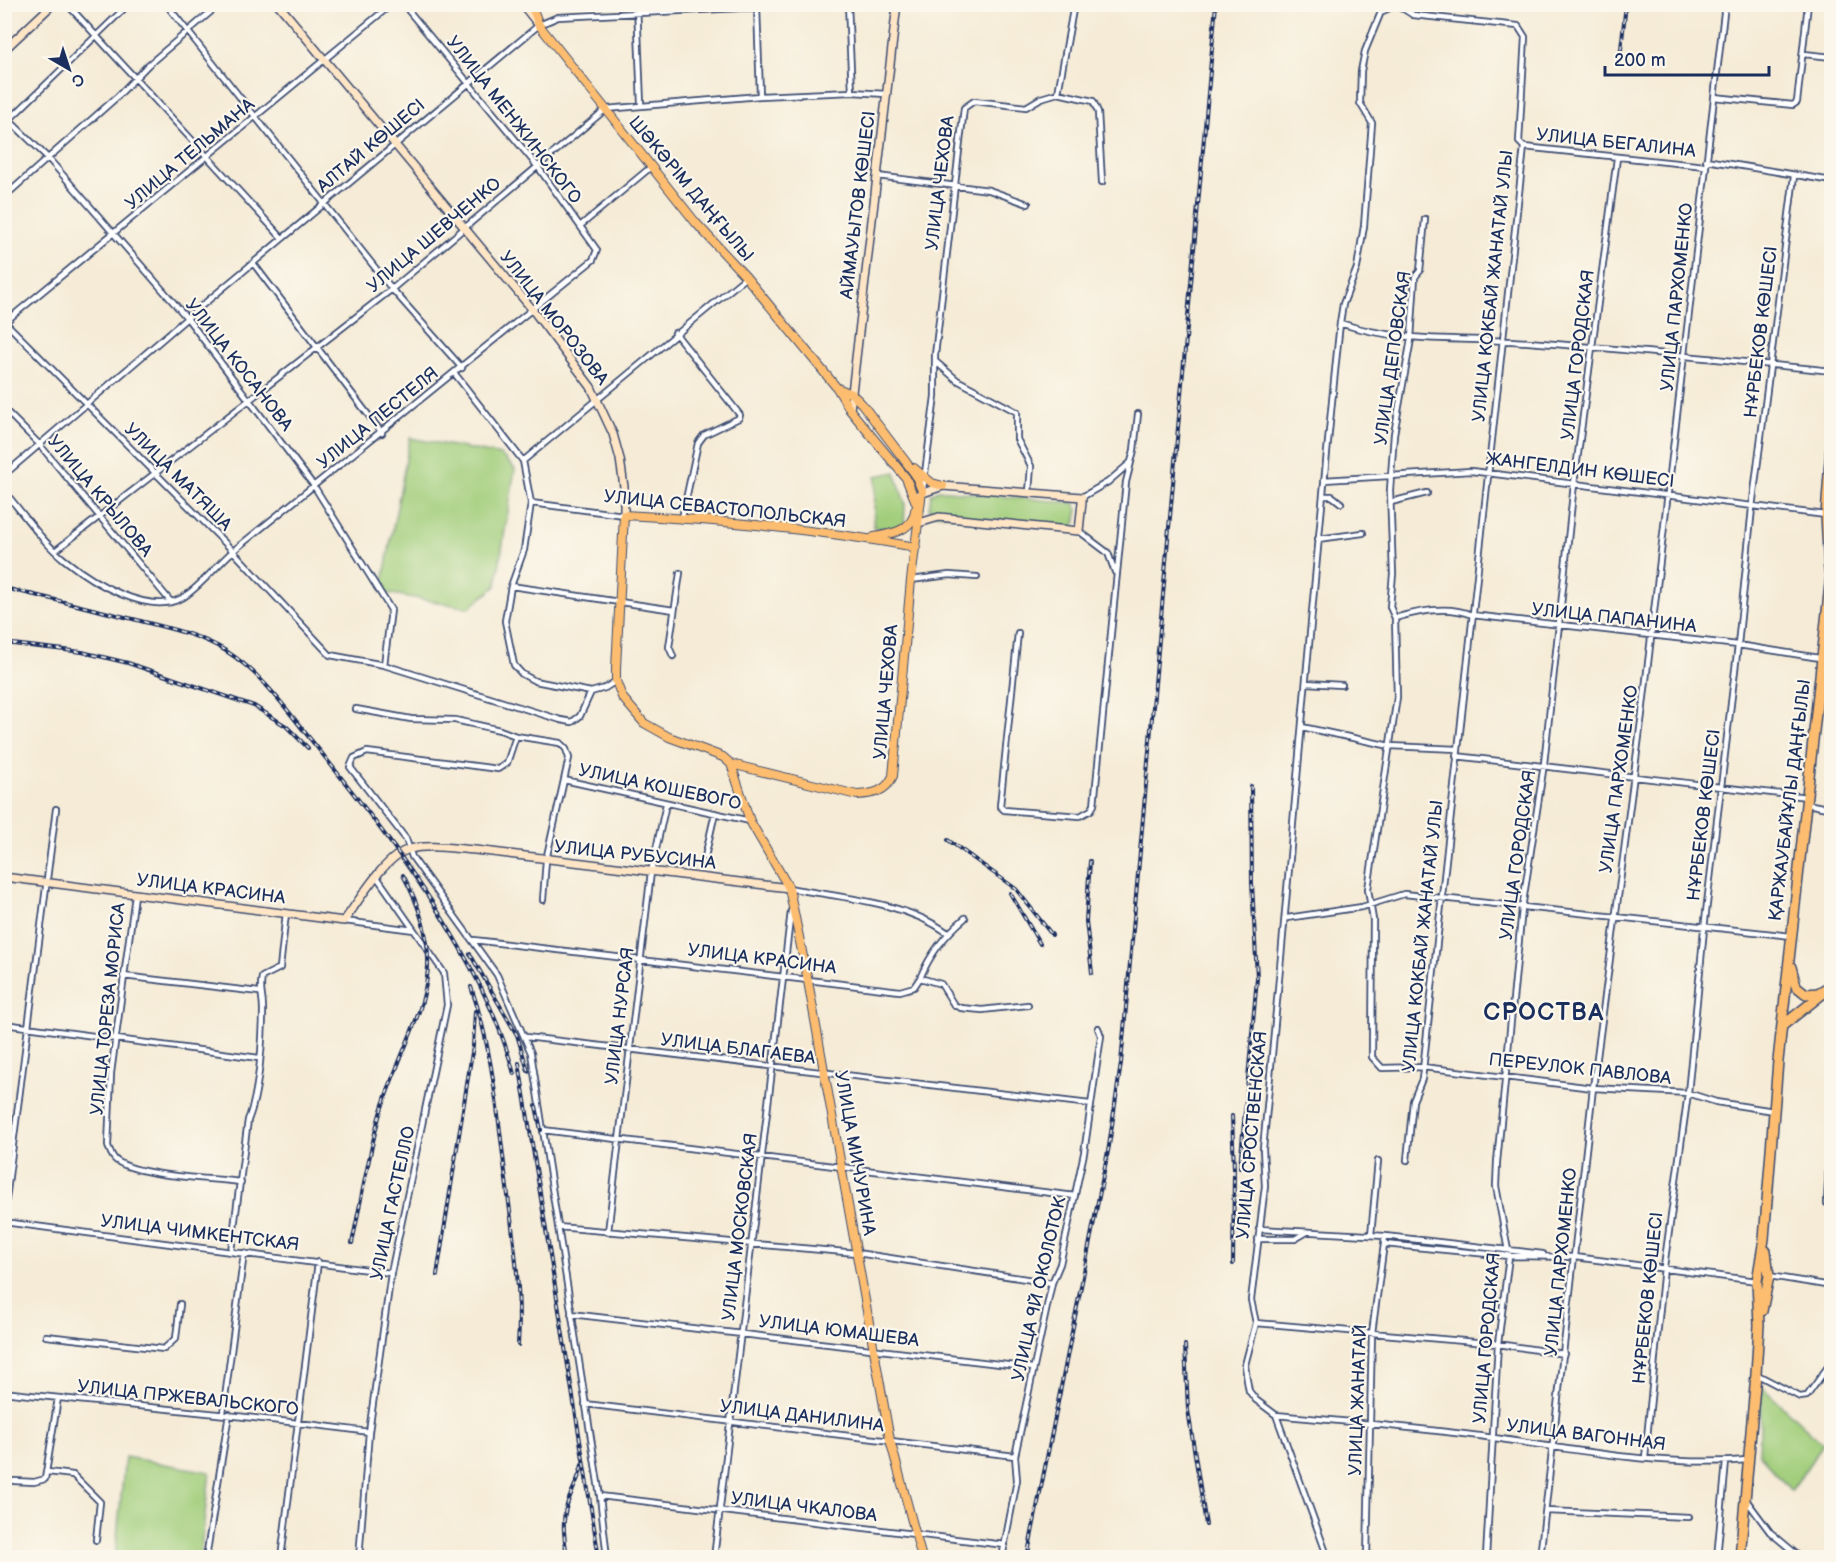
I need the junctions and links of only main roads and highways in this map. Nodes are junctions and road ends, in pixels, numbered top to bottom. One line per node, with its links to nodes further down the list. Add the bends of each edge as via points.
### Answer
1 (531, 4): 2 (main road, ШӘКӘРІМ ДАҢҒЫЛЫ, via 539,25 651,167)
2 (837, 387): 4 (main road, ШӘКӘРІМ ДАҢҒЫЛЫ, via 862,404); 7 (main road, ШӘКӘРІМ ДАҢҒЫЛЫ, via 850,410 906,478)
3 (1832, 433): 9 (highway, ҚАРЖАУБАЙҰЛЫ ДАҢҒЫЛЫ)
4 (907, 463): 5 (main road, via 932,483); 6 (main road, ШӘКӘРІМ ДАҢҒЫЛЫ)
5 (943, 486)
6 (922, 491): 7 (main road, УЛИЦА ЧЕХОВА)
7 (917, 506): 10 (main road, via 909,525 897,532); 11 (main road, УЛИЦА ЧЕХОВА)
8 (624, 515): 10 (main road, УЛИЦА СЕВАСТОПОЛЬСКАЯ); 15 (main road, УЛИЦА МОРОЗОВА, via 616,681 622,697 644,723)
9 (1829, 516): 13 (highway, ҚАРЖАУБАЙҰЛЫ ДАҢҒЫЛЫ)
10 (868, 538): 11 (main road, УЛИЦА СЕВАСТОПОЛЬСКАЯ)
11 (916, 547): 15 (main road, УЛИЦА ЧЕХОВА, via 893,776 889,784 871,794 857,795)
12 (1832, 566): 13 (highway, ҚАРЖАУБАЙҰЛЫ ДАҢҒЫЛЫ)
13 (1830, 578): 14 (highway, ҚАРЖАУБАЙҰЛЫ ДАҢҒЫЛЫ)
14 (1827, 660): 16 (highway, ҚАРЖАУБАЙҰЛЫ ДАҢҒЫЛЫ)
15 (731, 764): 25 (main road, УЛИЦА МИЧУРИНА, via 750,821 793,899 890,1440)
16 (1790, 947): 17 (highway, via 1796,986 1806,994); 19 (highway, ҚАРЖАУБАЙҰЛЫ ДАҢҒЫЛЫ)
17 (1832, 986): 18 (highway)
18 (1800, 1012): 19 (highway); 20 (highway, via 1784,1033)
19 (1782, 1026): 20 (highway, ҚАРЖАУБАЙҰЛЫ ДАҢҒЫЛЫ)
20 (1778, 1061): 21 (highway, via 1764,1239)
21 (1765, 1272): 22 (highway); 23 (highway)
22 (1757, 1284): 23 (highway); 24 (highway)
23 (1768, 1287): 24 (highway)
24 (1759, 1325): 26 (highway)
25 (922, 1557)
26 (1740, 1557)

